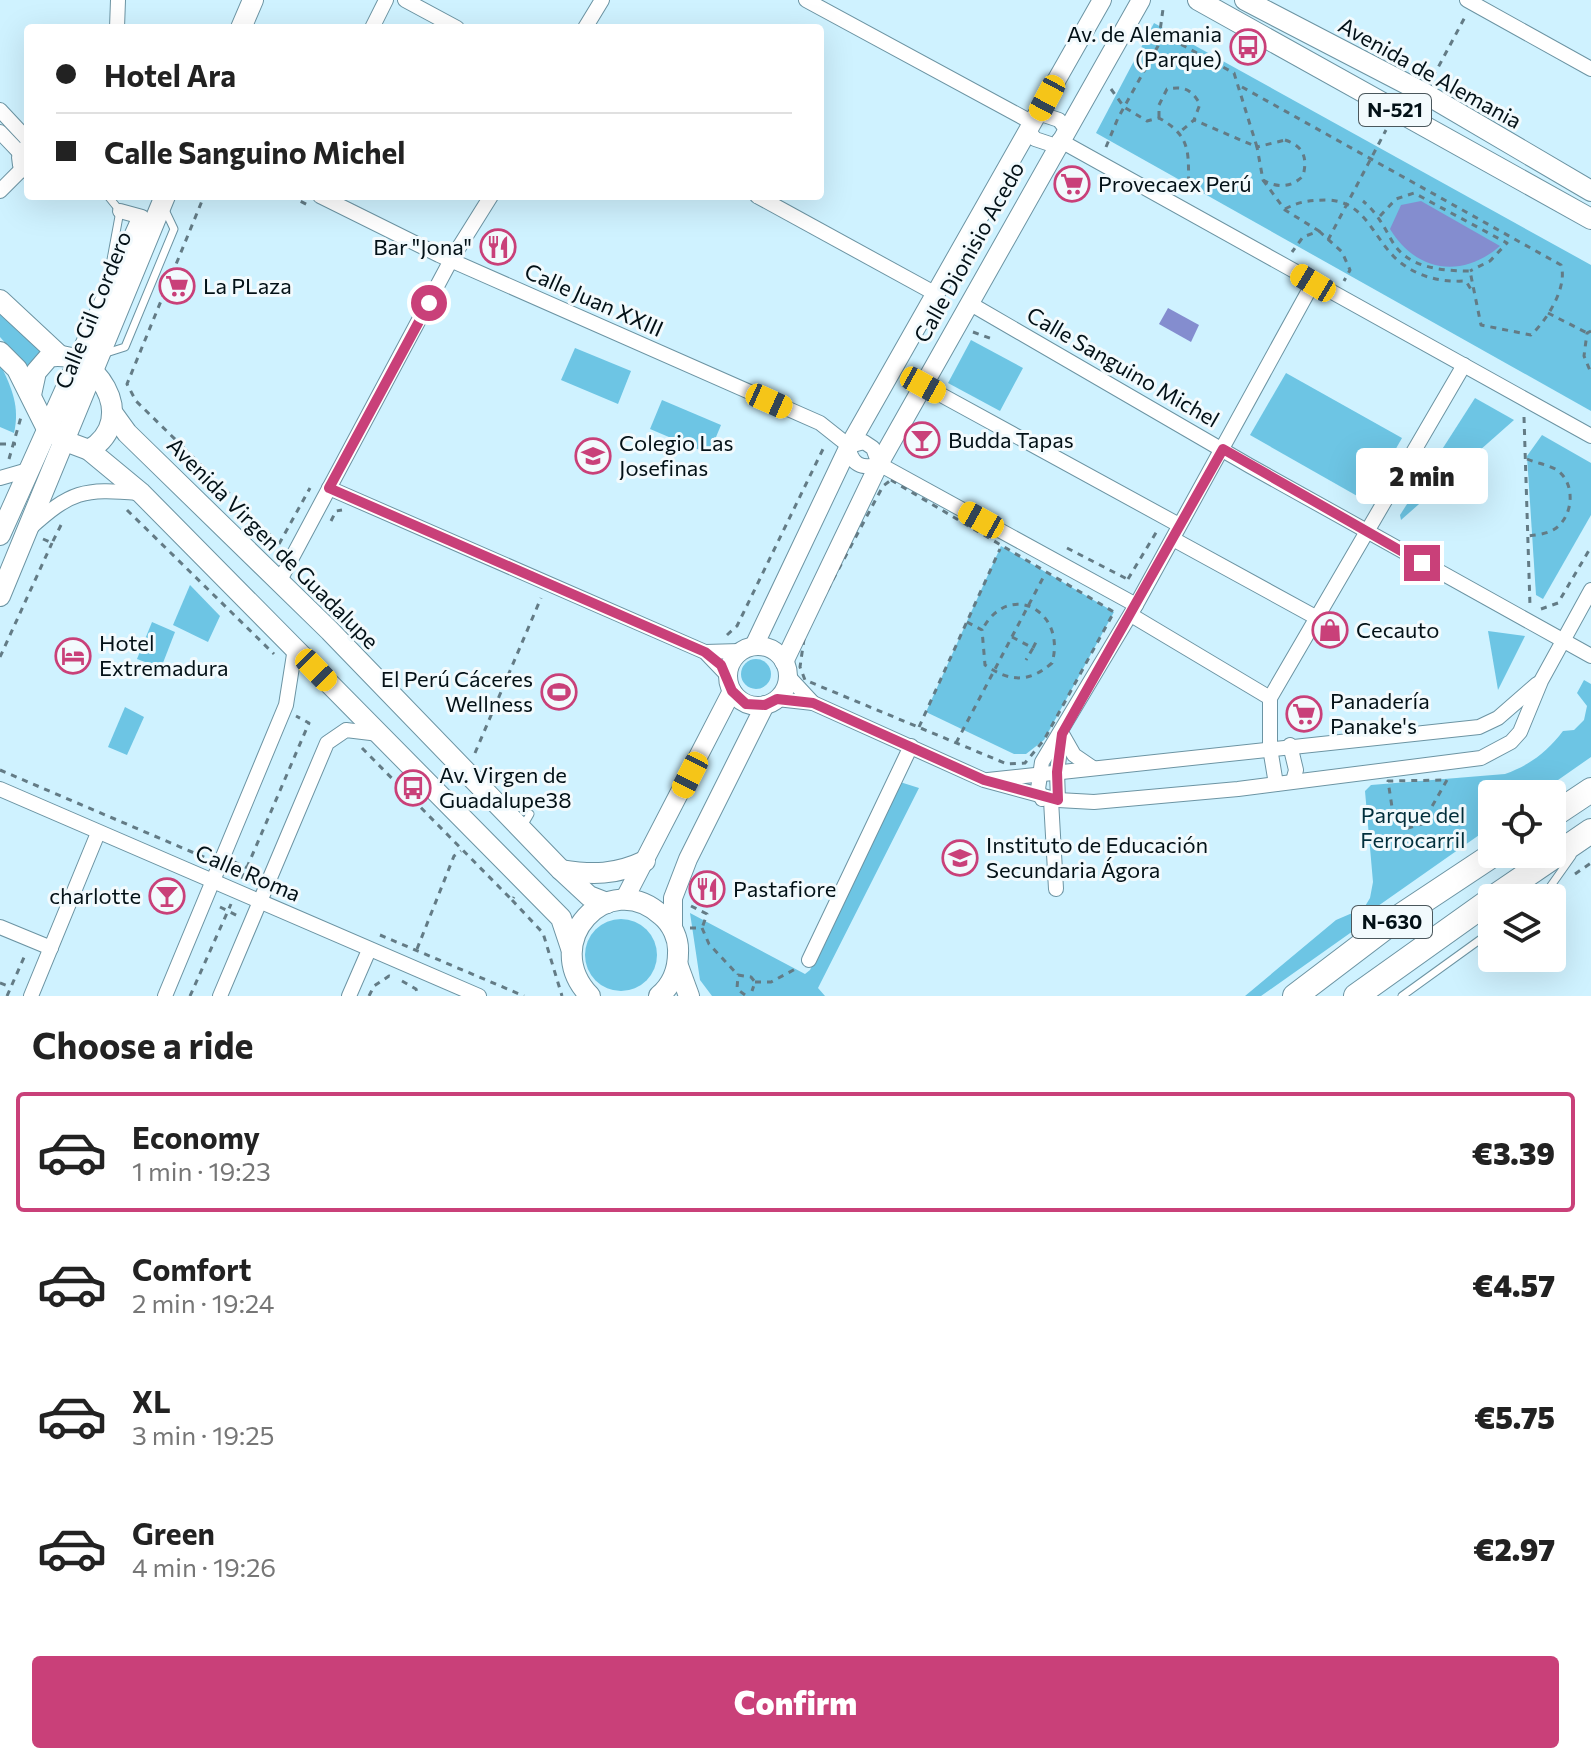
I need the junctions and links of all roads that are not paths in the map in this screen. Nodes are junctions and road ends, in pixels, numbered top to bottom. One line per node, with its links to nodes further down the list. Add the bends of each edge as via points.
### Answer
1 (118, 0): 13 (street)
2 (241, 0): 14 (main road)
3 (253, 0): 15 (main road)
4 (386, 0): 16 (street)
5 (405, 0): 17 (street)
6 (602, 0): 18 (street)
7 (806, 0): 21 (street)
8 (1102, 0): 21 (main road, Calle Dionisio Acedo)
9 (1198, 0): 37 (main road, N-521)
10 (1471, 1): 19 (street)
11 (1138, 2): 23 (main road, Calle Dionisio Acedo)
12 (1248, 2): 28 (main road, Avenida de Alemania / N-521, via 1424,93)
13 (117, 24)
14 (230, 24)
15 (243, 24)
16 (374, 24)
17 (450, 24)
18 (587, 24)
19 (1591, 69)
20 (0, 110): 24 (street)
21 (1033, 122): 23 (street, via 1035,139); 23 (street, via 1059,120); 41 (main road, Calle Dionisio Acedo)
22 (0, 132): 25 (street)
23 (1060, 138): 39 (street); 43 (main road, Calle Dionisio Acedo)
24 (24, 145)
25 (24, 145)
26 (24, 172): 27 (street)
27 (0, 191)
28 (1591, 191)
29 (111, 200): 35 (lane)
30 (159, 200): 36 (main road, Calle Gil Cordero)
31 (160, 200): 46 (main road, Calle Gil Cordero)
32 (488, 200): 38 (street)
33 (764, 200): 41 (street)
34 (318, 202): 38 (street, Calle Juan XXIII)
35 (120, 211): 36 (street); 40 (lane, via 107,278)
36 (142, 217): 40 (main road, Calle Gil Cordero)
37 (1591, 219)
38 (451, 260): 54 (street, Calle Juan XXIII, via 820,423); 60 (street)
39 (1313, 283): 47 (street); 55 (street)
40 (113, 286): 45 (main road, Calle Gil Cordero)
41 (936, 294): 54 (main road, Calle Dionisio Acedo)
42 (0, 300): 45 (main road)
43 (969, 303): 48 (main road, Calle Dionisio Acedo); 55 (street, Calle Sanguino Michel)
44 (0, 352): 49 (main road, via 17,369)
45 (68, 358): 46 (main road); 49 (main road, via 41,364); 51 (main road, Calle Gil Cordero)
46 (98, 364): 50 (main road, Avenida Virgen de Guadalupe); 53 (main road, Calle Gil Cordero)
47 (1464, 365): 52 (street); 64 (street)
48 (923, 385): 57 (main road, Calle Dionisio Acedo); 63 (street, via 1159,514)
49 (25, 400): 51 (main road)
50 (114, 415): 56 (main road, via 108,437); 66 (main road, Avenida Virgen de Guadalupe)
51 (46, 427): 53 (main road); 58 (main road, Calle Gil Cordero)
52 (1591, 436)
53 (65, 441): 56 (main road); 62 (main road, Calle Gil Cordero)
54 (849, 446): 57 (street, Calle Juan XXIII, via 864,442 873,448); 73 (main road, Calle Dionisio Acedo)
55 (1223, 449): 63 (street); 64 (street, Calle Sanguino Michel)
56 (89, 450): 61 (main road)
57 (879, 464): 69 (street, Calle Juan XXIII); 76 (main road, Calle Dionisio Acedo)
58 (28, 470): 59 (street); 65 (main road, Calle Gil Cordero)
59 (3, 472)
60 (329, 488): 66 (street); 74 (street)
61 (141, 493): 62 (street, via 96,489 60,501); 72 (main road)
62 (26, 532): 68 (main road, Calle Gil Cordero)
63 (1176, 532): 69 (street); 70 (street)
64 (1368, 532): 70 (street); 71 (street, Calle Sanguino Michel)
65 (0, 535)
66 (279, 582): 103 (main road, Avenida Virgen de Guadalupe, via 526,821)
67 (1591, 590): 71 (street)
68 (0, 596)
69 (1133, 610): 79 (street, Calle Juan XXIII); 84 (street)
70 (1319, 619): 79 (street)
71 (1562, 640): 75 (street, Calle Sanguino Michel); 77 (street)
72 (291, 645): 83 (main road); 104 (street, via 286,705)
73 (747, 649): 74 (street); 76 (main road, via 772,649); 78 (main road, via 733,658)
74 (705, 652): 78 (street)
75 (1591, 656)
76 (786, 669): 80 (main road); 81 (street)
77 (1541, 681): 82 (street, via 1498,718); 88 (street, via 1520,732)
78 (730, 684): 80 (main road, via 746,704); 101 (main road)
79 (1270, 698): 87 (street)
80 (771, 702): 81 (street); 111 (main road, via 688,859 673,898)
81 (813, 703): 86 (street)
82 (1479, 727): 85 (street); 88 (street, via 1486,745)
83 (379, 734): 109 (street, via 346,730 327,743); 115 (main road, via 561,918)
84 (1062, 734): 89 (street, via 1074,755); 90 (street); 91 (street)
85 (1290, 745): 87 (street); 93 (street)
86 (911, 746): 92 (street); 117 (street)
87 (1270, 748): 89 (street); 94 (street)
88 (1481, 758): 93 (street)
89 (1093, 768): 91 (street)
90 (1039, 772): 91 (street); 92 (street); 97 (street, via 1038,789)
91 (1057, 772): 97 (street)
92 (984, 780): 97 (street)
93 (1293, 781): 94 (street)
94 (1276, 784): 97 (street, via 1094,802)
95 (0, 789): 100 (street, Calle Roma)
96 (1591, 790): 98 (highway)
97 (1051, 799): 107 (street)
98 (1566, 807)
99 (1591, 832): 105 (highway, N-630); 106 (lane)
100 (98, 833): 104 (street, Calle Roma); 114 (street)
101 (645, 861): 103 (main road, via 602,875); 108 (main road)
102 (1478, 865): 128 (highway, N-630)
103 (561, 870): 108 (main road, Avenida Virgen de Guadalupe, via 589,896)
104 (214, 883): 109 (street, Calle Roma); 122 (street)
105 (1514, 884)
106 (1549, 884)
107 (1056, 889)
108 (616, 901): 111 (main road, Avenida Virgen de Guadalupe, via 653,908); 115 (main road, via 582,920)
109 (261, 902): 116 (street, Calle Roma); 123 (street)
110 (1478, 909): 129 (highway, N-630)
111 (679, 924): 118 (main road)
112 (0, 927): 114 (street)
113 (1478, 941): 130 (lane)
114 (51, 948): 121 (street)
115 (571, 948): 120 (main road)
116 (369, 950): 119 (street, Calle Roma); 124 (street)
117 (809, 960)
118 (678, 966): 126 (main road); 127 (main road)
119 (454, 992): 125 (street, Calle Roma)
120 (583, 993)
121 (31, 996)
122 (165, 996)
123 (220, 996)
124 (349, 996)
125 (479, 996)
126 (659, 996)
127 (689, 996)
128 (1295, 996)
129 (1356, 996)
130 (1402, 996)

